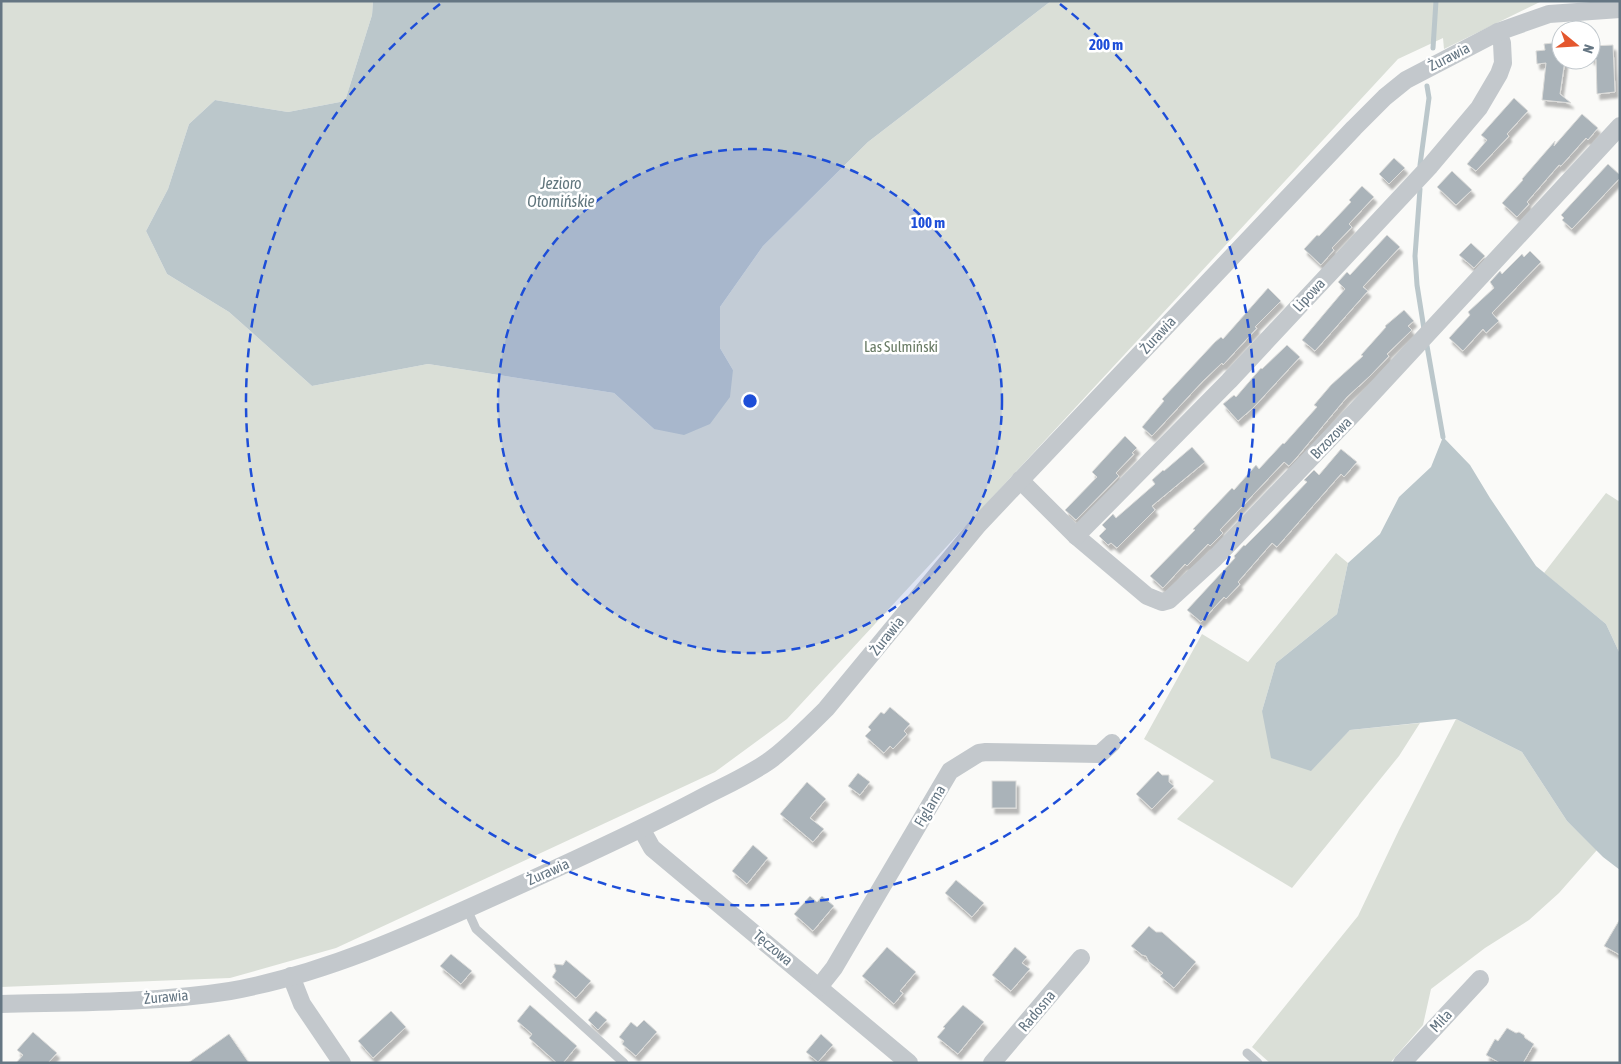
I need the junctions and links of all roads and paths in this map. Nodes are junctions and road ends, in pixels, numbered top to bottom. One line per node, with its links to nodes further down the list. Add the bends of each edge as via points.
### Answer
1 (1620, 9): 2 (street, Żurawia, via 1549,14)
2 (1498, 32): 4 (street, Żurawia, via 1406,80 1385,96); 5 (street, Lipowa, via 1503,63 1499,74 1478,108 1430,166 1229,381)
3 (1620, 126): 5 (street, Brzozowa, via 1356,412 1215,558 1169,600 1162,602 1147,596)
4 (1020, 480): 5 (street, Brzozowa); 7 (street, Żurawia, via 803,732 751,772)
5 (1076, 536)
6 (1112, 743): 12 (street, Figlarna, via 1100,754 979,753 950,771 834,968)
7 (642, 830): 8 (street, Żurawia); 12 (street, Tęczowa, via 652,848)
8 (467, 909): 10 (street, Żurawia, via 381,946); 16 (lane, via 476,929)
9 (1081, 958): 18 (street, Radosna)
10 (291, 976): 13 (street, Żurawia, via 230,991 160,998); 15 (street, via 302,1004)
11 (1480, 979): 20 (street, Miła)
12 (819, 987): 17 (street, Tęczowa)
13 (1, 1004)
14 (1247, 1053): 19 (lane)
15 (342, 1063)
16 (624, 1063)
17 (909, 1063)
18 (992, 1063)
19 (1258, 1063)
20 (1402, 1063)

